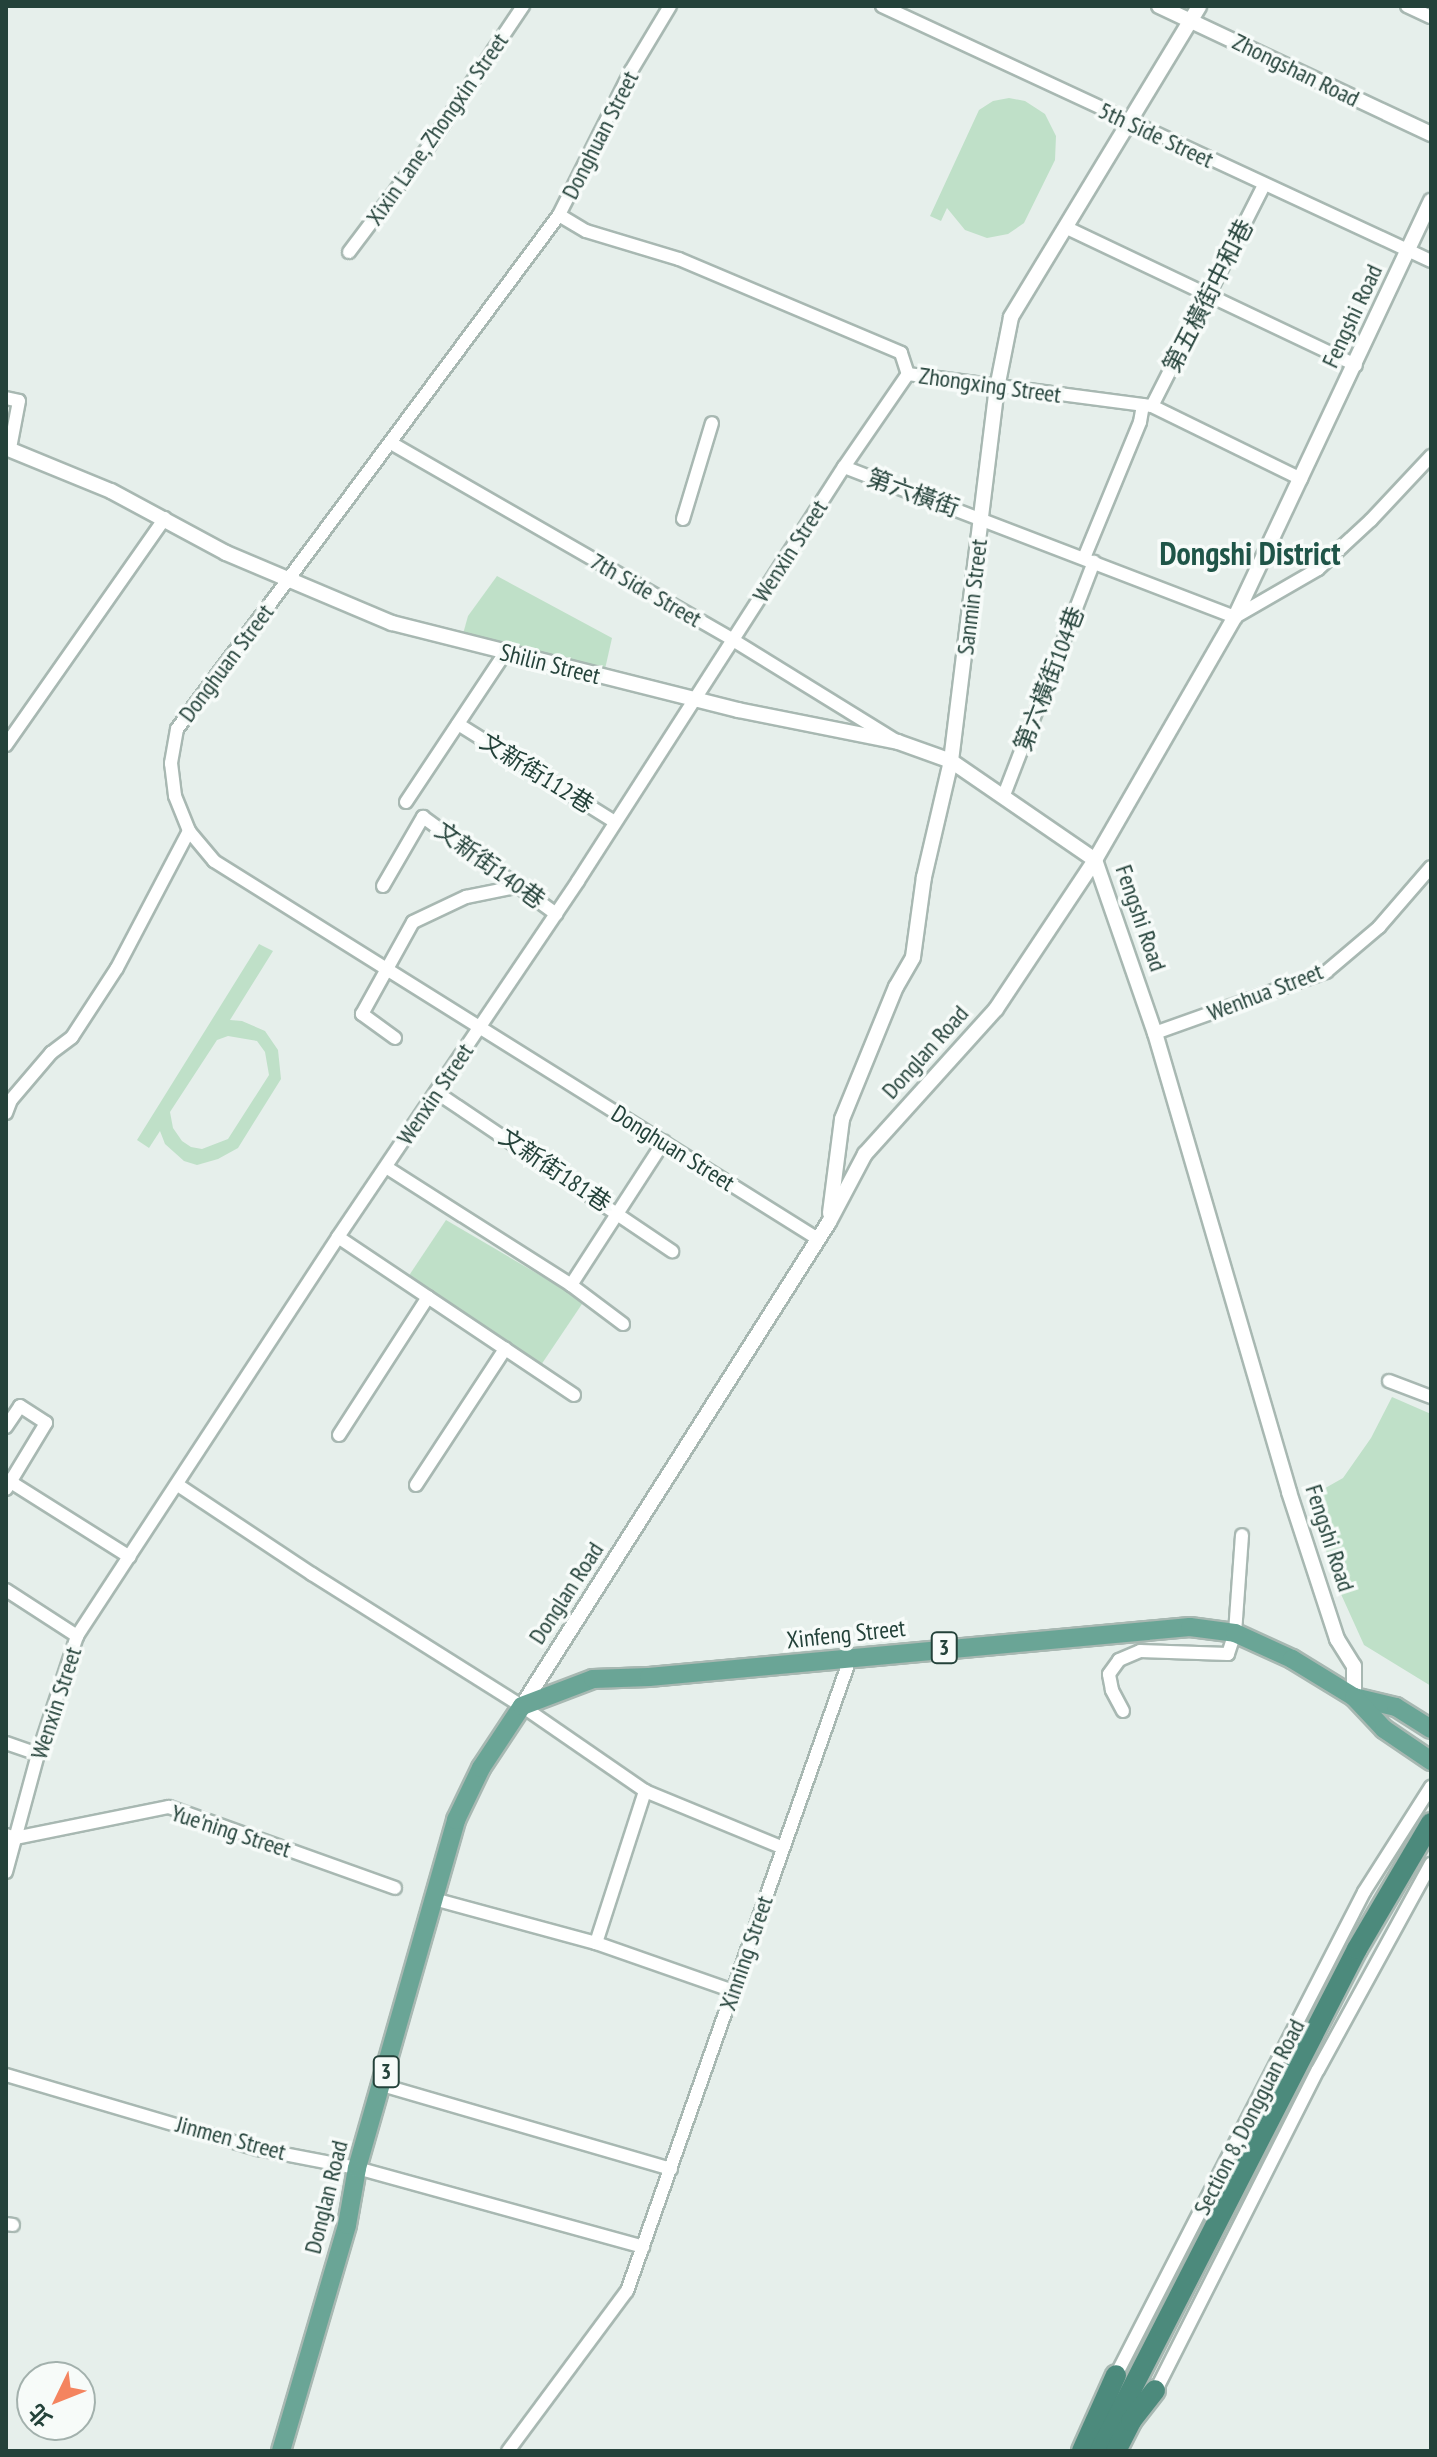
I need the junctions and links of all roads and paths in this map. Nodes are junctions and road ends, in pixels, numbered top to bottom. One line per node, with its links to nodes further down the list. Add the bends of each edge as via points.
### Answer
1 (523, 6): 16 (street, Xixin Lane, Zhongxin Street, via 429,146)
2 (670, 6): 13 (street, Donghuan Street)
3 (882, 6): 9 (street, 5th Side Street)
4 (1159, 6): 8 (street, Zhongshan Road)
5 (1199, 6): 8 (street, Sanmin Street)
6 (1407, 6): 7 (street)
7 (1431, 17)
8 (1190, 20): 9 (street, Sanmin Street); 10 (street, Zhongshan Road)
9 (1129, 123): 11 (street, 5th Side Street); 14 (street, Sanmin Street)
10 (1431, 134)
11 (1264, 185): 15 (street, 5th Side Street); 18 (street, 第五橫街中和巷)
12 (1431, 201): 15 (street, Fengshi Road)
13 (559, 215): 20 (street, Zhongxing Street, via 586,231 679,259 901,353); 25 (street, Donghuan Street)
14 (1065, 227): 18 (street); 21 (street, Sanmin Street, via 1011,317)
15 (1409, 251): 17 (street, 5th Side Street); 19 (street, Fengshi Road)
16 (349, 252)
17 (1431, 261)
18 (1208, 296): 19 (street); 23 (street, 第五橫街中和巷)
19 (1356, 365): 29 (street, Fengshi Road)
20 (908, 374): 21 (street, Zhongxing Street); 28 (street, Wenxin Street)
21 (997, 388): 23 (street, Zhongxing Street); 32 (street, Sanmin Street)
22 (6, 398): 26 (street, via 19,401)
23 (1147, 406): 29 (street, Zhongxing Street); 33 (street, 第五橫街中和巷)
24 (712, 423): 31 (street)
25 (391, 443): 34 (street, Donghuan Street); 36 (street, 7th Side Street)
26 (8, 448): 30 (street, Shilin Street)
27 (1431, 456): 35 (street, via 1318,569)
28 (844, 467): 32 (street, 第六橫街); 36 (street, Wenxin Street)
29 (1301, 479): 35 (street, Fengshi Road)
30 (165, 518): 34 (street, Shilin Street); 41 (street)
31 (683, 519)
32 (982, 519): 33 (street, 第六橫街); 42 (street, Sanmin Street)
33 (1089, 560): 35 (street, 第六橫街); 43 (street, 第六橫街104巷)
34 (287, 581): 37 (street, Shilin Street, via 392,623); 46 (street, Donghuan Street, via 177,729 171,763 175,796)
35 (1235, 617): 47 (street, Fengshi Road)
36 (733, 640): 38 (street, Wenxin Street); 40 (street, 7th Side Street)
37 (505, 653): 38 (street, Shilin Street); 39 (street)
38 (694, 699): 40 (street, Shilin Street); 45 (street, Wenxin Street)
39 (458, 724): 44 (street); 45 (street, 文新街112巷)
40 (898, 742): 42 (street, Shilin Street)
41 (6, 745)
42 (951, 761): 43 (street, Shilin Street); 61 (street, Sanmin Street, via 924,877 913,957 842,1119)
43 (1004, 795): 47 (street, Shilin Street)
44 (406, 802)
45 (615, 822): 51 (street, Wenxin Street)
46 (189, 831): 52 (street, Donghuan Street, via 214,861); 57 (street, via 109,980 72,1037 51,1053)
47 (1095, 860): 54 (street, Fengshi Road); 61 (street, Donglan Road, via 996,1009 865,1154)
48 (1431, 867): 54 (street, Wenhua Street, via 1379,927 1326,972)
49 (383, 886): 50 (street, 文新街140巷, via 423,817)
50 (520, 886): 51 (street, 文新街140巷); 52 (street, via 466,897 413,922)
51 (556, 914): 53 (street, Wenxin Street)
52 (387, 968): 53 (street, Donghuan Street); 55 (street, via 362,1014)
53 (481, 1026): 56 (street, Wenxin Street); 58 (street, Donghuan Street)
54 (1155, 1033): 83 (street, Fengshi Road, via 1289,1492 1337,1639 1354,1666)
55 (395, 1038)
56 (436, 1092): 59 (street, Wenxin Street); 60 (street, 文新街181巷)
57 (6, 1113)
58 (664, 1141): 60 (street); 63 (street, Donghuan Street)
59 (386, 1167): 62 (street, Wenxin Street); 65 (street)
60 (618, 1212): 64 (street, 文新街181巷); 65 (street)
61 (829, 1222): 63 (street, Donglan Road)
62 (338, 1237): 66 (street); 75 (street, Wenxin Street)
63 (818, 1239): 84 (street, Donglan Road)
64 (672, 1251)
65 (571, 1285): 67 (street)
66 (428, 1297): 68 (street); 73 (street)
67 (623, 1324)
68 (505, 1349): 70 (street); 76 (street)
69 (1389, 1381): 71 (street)
70 (574, 1395)
71 (1431, 1397)
72 (6, 1427): 74 (street, via 20,1406 46,1423)
73 (339, 1435)
74 (8, 1483): 78 (street)
75 (178, 1485): 78 (street, Wenxin Street); 84 (street)
76 (416, 1485)
77 (1242, 1535): 80 (street)
78 (130, 1557): 81 (street, Wenxin Street)
79 (6, 1590): 81 (street)
80 (1235, 1633): 82 (main road, Xinfeng Street / 3, via 1190,1627); 83 (main road, Xinfeng Street / 3, via 1292,1659); 85 (street, via 1228,1654 1140,1651 1119,1660 1109,1674)
81 (77, 1636): 88 (street, Wenxin Street)
82 (850, 1659): 84 (main road, Xinfeng Street / 3, via 593,1679); 94 (street, Xinning Street)
83 (1354, 1697): 86 (main road, 3, via 1396,1707); 89 (main road, 3, via 1384,1729)
84 (522, 1706): 91 (street); 98 (main road, Donglan Road / 3, via 458,1815)
85 (1123, 1711)
86 (1431, 1729)
87 (6, 1743): 88 (street)
88 (38, 1754): 93 (street, Wenxin Street)
89 (1431, 1761)
90 (1431, 1787): 106 (street, Section 8, Dongguan Road, via 1364,1892)
91 (645, 1791): 94 (street); 99 (street)
92 (1431, 1823): 112 (highway, via 1357,1949)
93 (11, 1836): 96 (street); 97 (street, Yue'ning Street, via 169,1807)
94 (783, 1848): 100 (street, Xinning Street)
95 (1431, 1864): 107 (street, Section 8, Dongguan Road, via 1318,2070)
96 (6, 1872)
97 (395, 1888)
98 (434, 1899): 99 (street); 102 (main road, Donglan Road / 3)
99 (596, 1943): 100 (street)
100 (733, 1991): 104 (street, Xinning Street)
101 (6, 2075): 103 (street, Jinmen Street, via 258,2149)
102 (382, 2085): 103 (main road, Donglan Road / 3); 104 (street)
103 (357, 2168): 105 (street, Jinmen Street); 108 (main road, Donglan Road / 3, via 347,2225)
104 (671, 2169): 105 (street, Xinning Street)
105 (643, 2247): 109 (street, via 627,2291 610,2317)
106 (1116, 2375): 110 (street, Section 8, Dongguan Road); 111 (highway)
107 (1155, 2390): 113 (highway); 114 (street, Section 8, Dongguan Road)
108 (281, 2451)
109 (508, 2451)
110 (1076, 2451)
111 (1082, 2451)
112 (1100, 2451)
113 (1116, 2451)
114 (1127, 2451)

